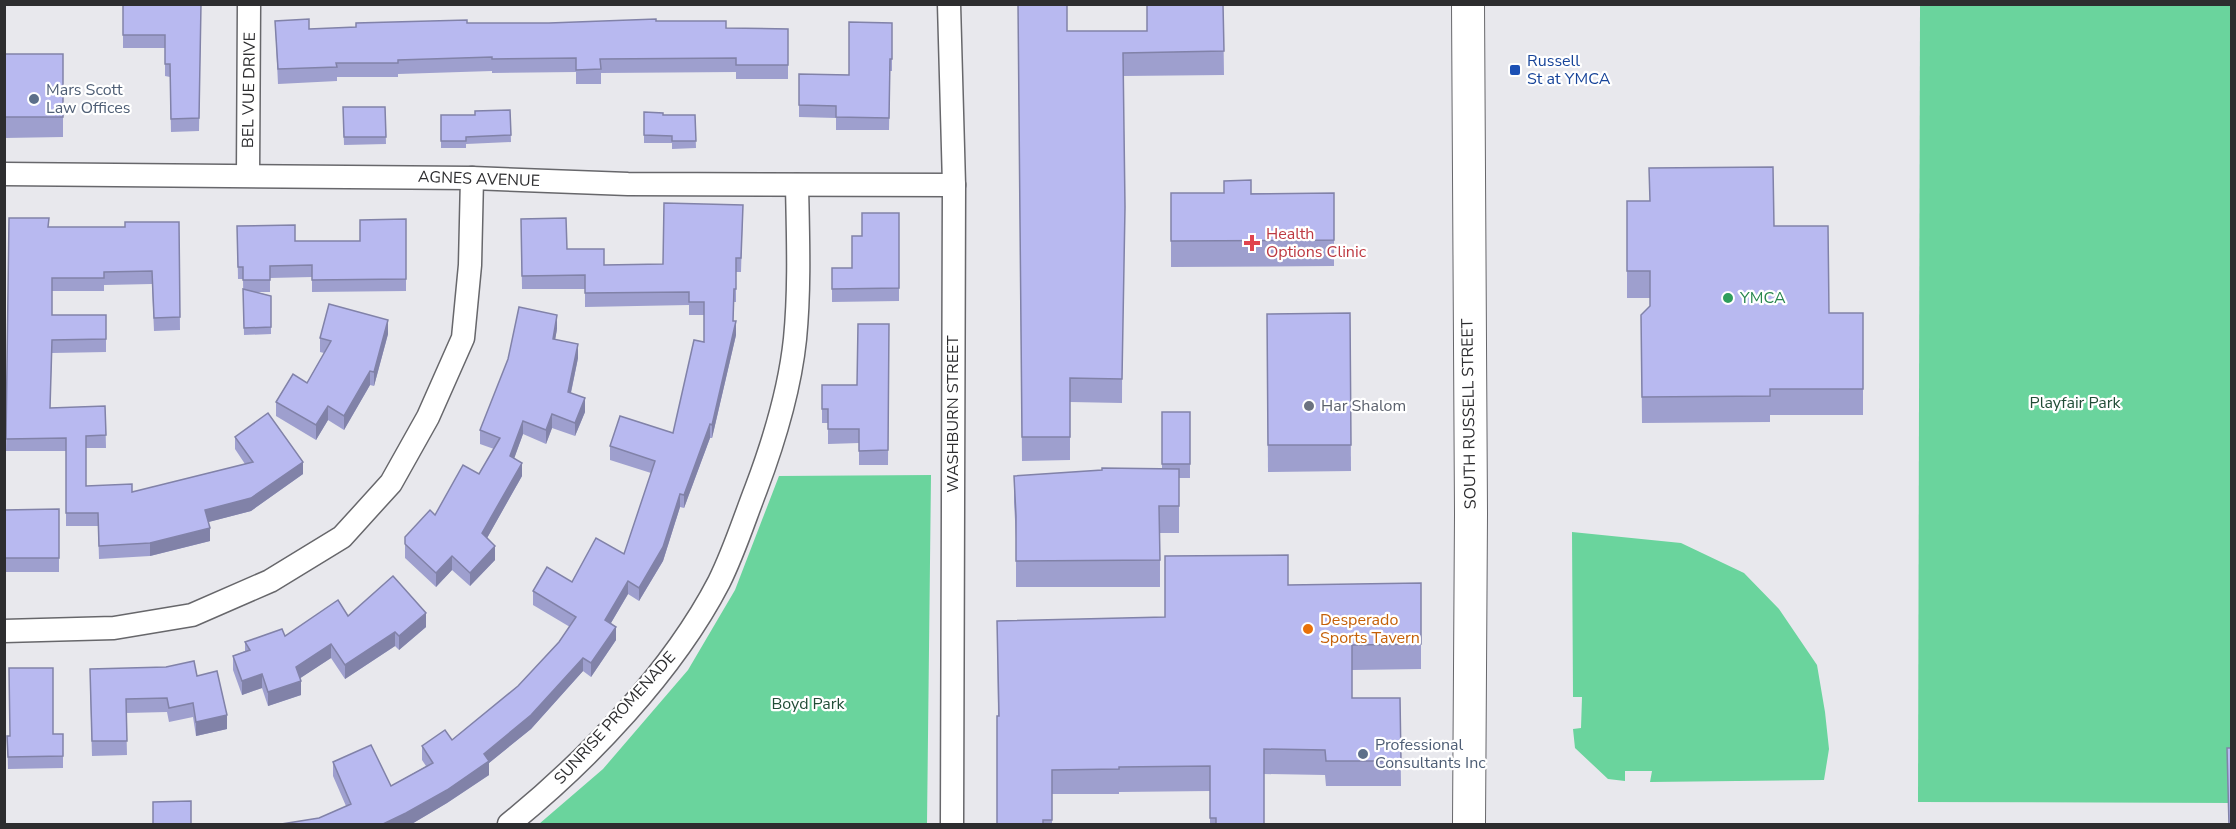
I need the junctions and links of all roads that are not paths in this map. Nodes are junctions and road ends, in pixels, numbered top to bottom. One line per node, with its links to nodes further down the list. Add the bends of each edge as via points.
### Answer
1 (249, 4): 5 (street, BEL VUE DRIVE)
2 (950, 4): 8 (street, WASHBURN STREET)
3 (1468, 4): 12 (main road, SOUTH RUSSELL STREET)
4 (4, 174): 5 (street, AGNES AVENUE)
5 (248, 175): 6 (street, AGNES AVENUE)
6 (472, 178): 7 (street, AGNES AVENUE); 9 (street, via 463,338 428,417 391,483 342,537 270,581 192,615 114,628)
7 (797, 185): 8 (street, AGNES AVENUE); 10 (street, SUNRISE PROMENADE, via 794,342 769,453 719,581 675,652 619,719 572,769)
8 (954, 185): 11 (street, WASHBURN STREET)
9 (4, 631)
10 (509, 825)
11 (952, 825)
12 (1469, 825)

